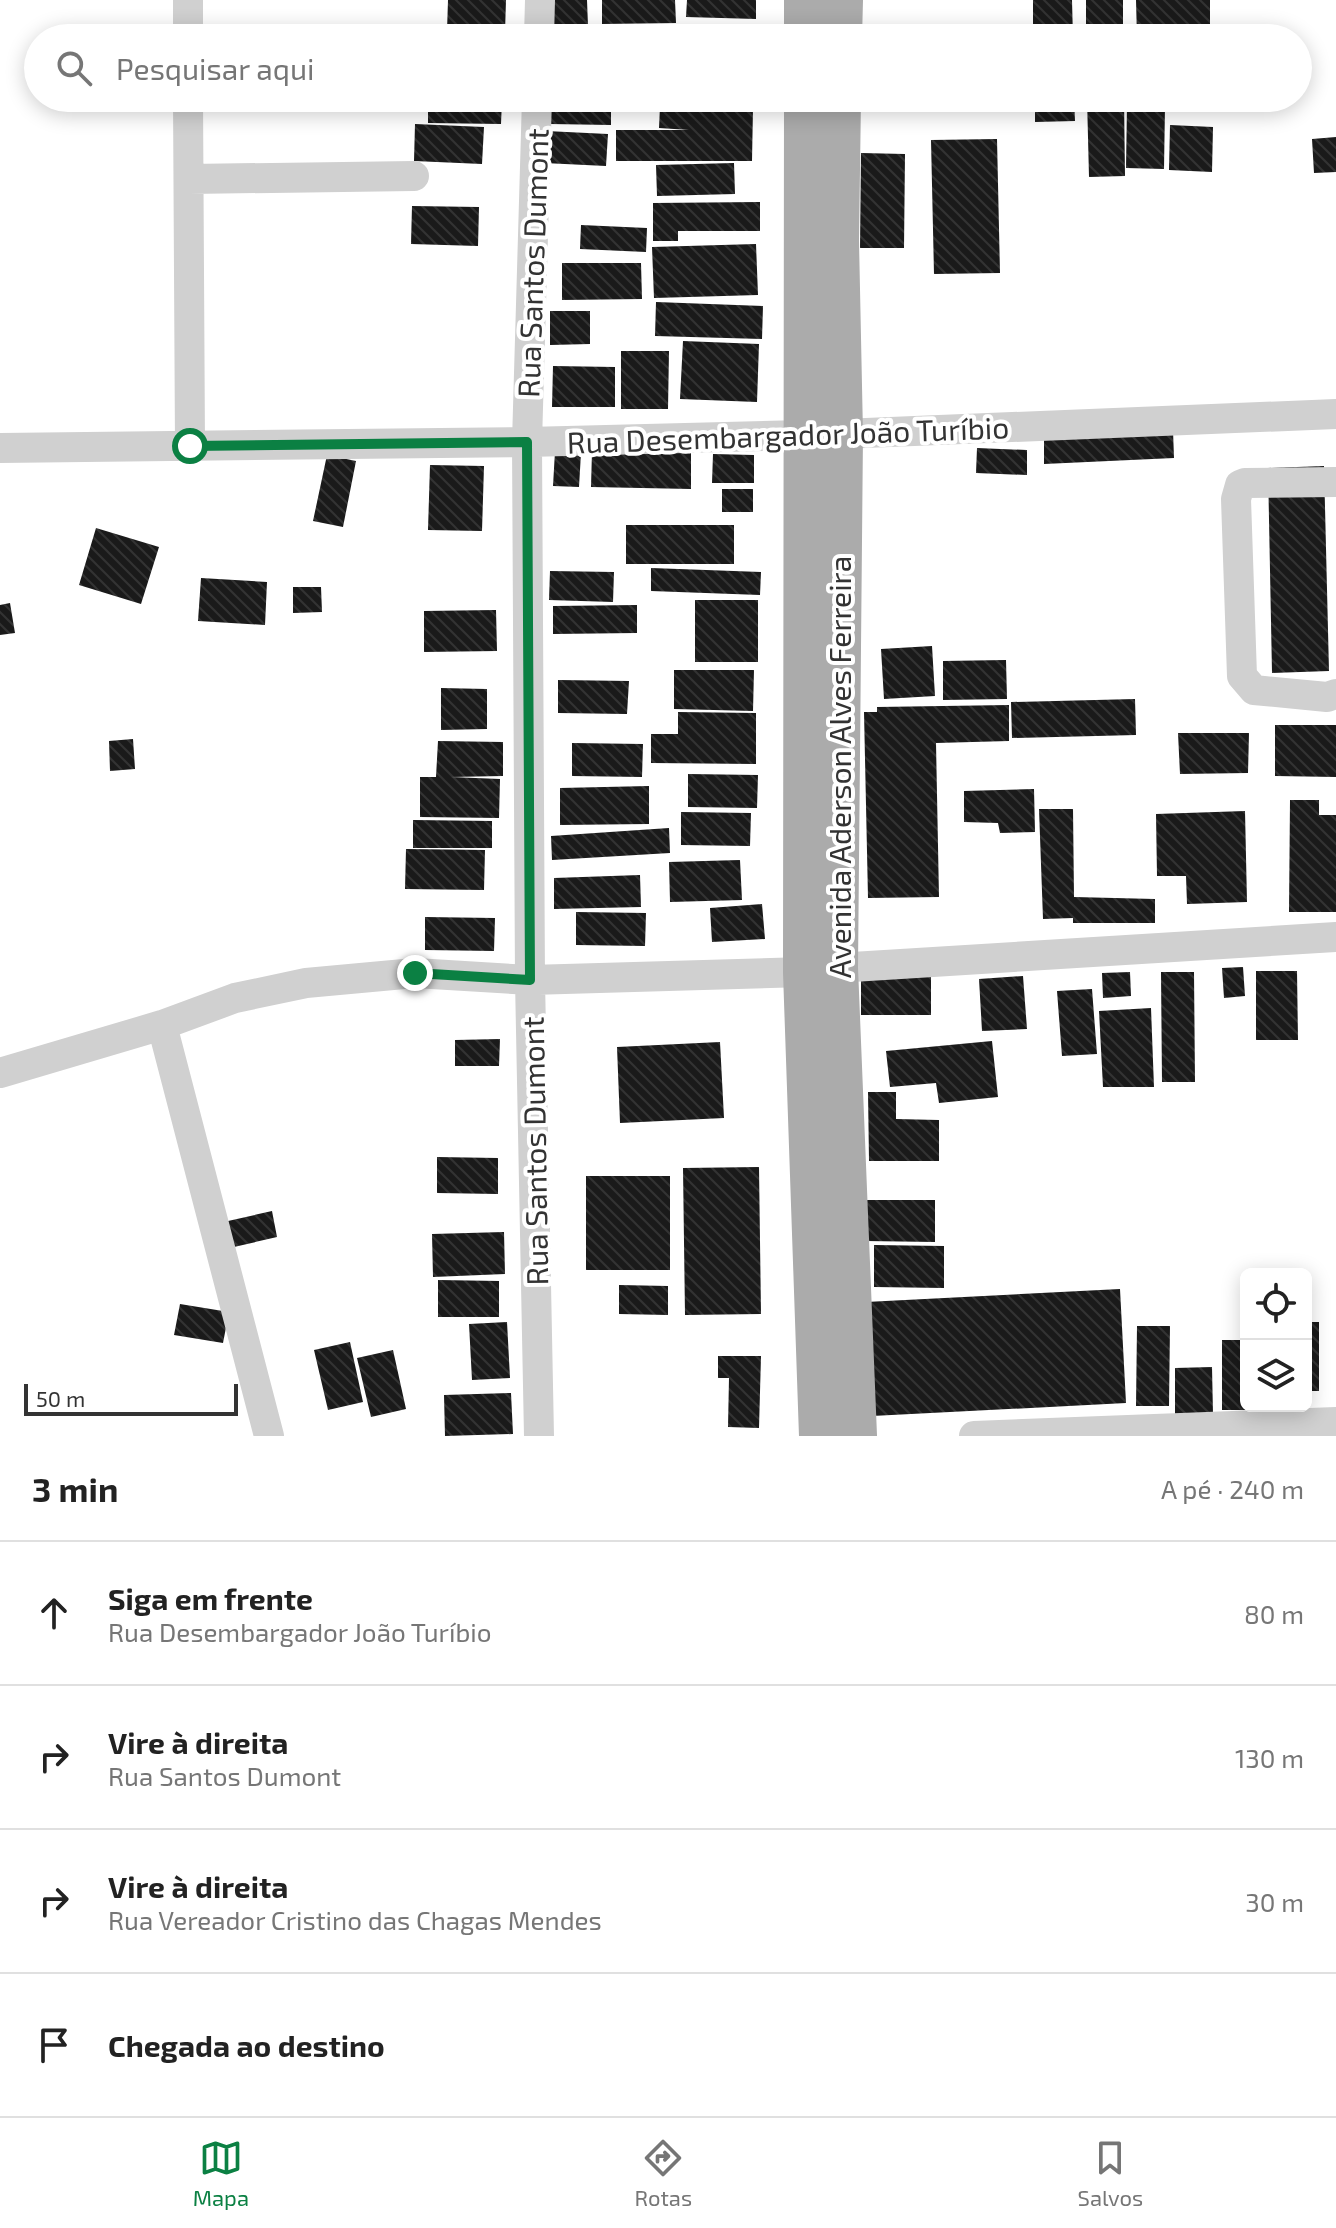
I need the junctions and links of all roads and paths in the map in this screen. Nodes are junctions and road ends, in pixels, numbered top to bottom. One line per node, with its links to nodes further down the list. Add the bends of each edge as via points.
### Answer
1 (188, 0): 5 (street)
2 (540, 0): 6 (street)
3 (806, 0): 7 (main road)
4 (841, 0): 8 (main road)
5 (188, 24)
6 (539, 24)
7 (806, 24)
8 (840, 24)
9 (188, 112): 14 (street)
10 (537, 112): 17 (street, Rua Santos Dumont)
11 (807, 112): 16 (main road, Avenida Aderson Alves Ferreira)
12 (839, 112): 16 (main road, Avenida Aderson Alves Ferreira, via 837,241)
13 (414, 176): 14 (street)
14 (189, 179): 18 (street)
15 (1336, 414): 16 (street, Rua Desembargador João Turíbio)
16 (824, 434): 17 (street, Rua Desembargador João Turíbio); 23 (main road, Avenida Aderson Alves Ferreira)
17 (527, 442): 18 (street, Rua Desembargador João Turíbio); 24 (street, Rua Santos Dumont)
18 (190, 446): 19 (street, Rua Desembargador João Turíbio)
19 (0, 448)
20 (1336, 482): 21 (street, via 1245,483 1236,499 1242,676 1254,690)
21 (1336, 694)
22 (1336, 937): 23 (street)
23 (821, 970): 24 (street); 30 (main road, Avenida Aderson Alves Ferreira); 31 (main road, Avenida Aderson Alves Ferreira)
24 (530, 980): 25 (street, via 415,973 306,983 235,998); 29 (street, Rua Santos Dumont)
25 (162, 1025): 26 (street); 28 (street)
26 (0, 1073)
27 (1336, 1422): 32 (street)
28 (269, 1436)
29 (539, 1436)
30 (821, 1436)
31 (855, 1436)
32 (974, 1436)

